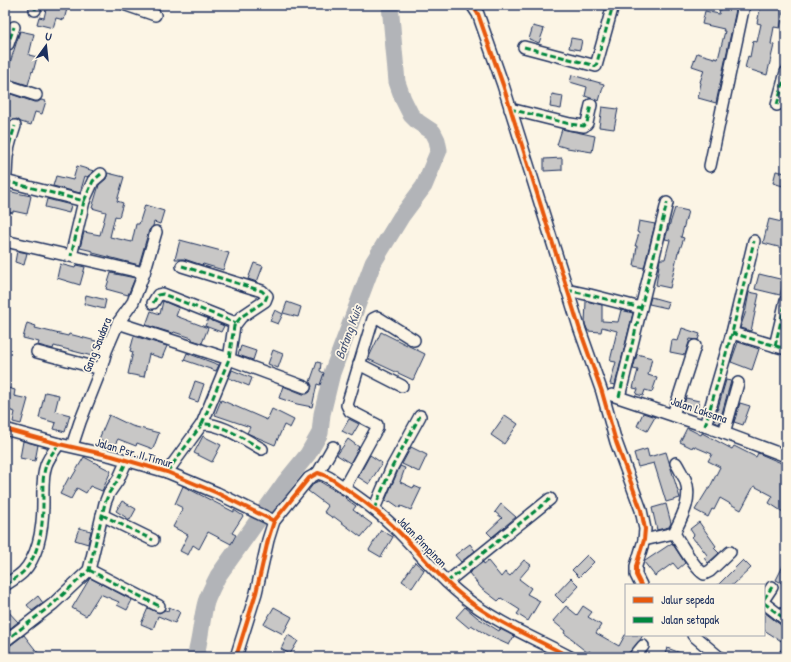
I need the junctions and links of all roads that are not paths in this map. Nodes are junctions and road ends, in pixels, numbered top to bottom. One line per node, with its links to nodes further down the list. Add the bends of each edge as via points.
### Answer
1 (126, 5): 5 (street)
2 (613, 5): 8 (street, via 596,66)
3 (744, 5): 16 (street)
4 (477, 8): 14 (street)
5 (155, 14)
6 (14, 27): 7 (street, via 8,44)
7 (5, 44)
8 (524, 47)
9 (786, 72): 12 (street)
10 (5, 85): 11 (street)
11 (36, 95)
12 (777, 104)
13 (591, 105): 14 (street, via 584,126)
14 (510, 109): 27 (street)
15 (16, 126): 18 (street, via 9,148)
16 (710, 166)
17 (101, 174): 19 (street, via 93,181)
18 (5, 180): 19 (street)
19 (84, 201): 24 (street)
20 (667, 203): 30 (street)
21 (156, 232): 26 (street, Gang Saudara)
22 (5, 241): 24 (street)
23 (754, 241): 33 (street)
24 (70, 256): 26 (street)
25 (182, 266): 32 (street, via 266,293 266,301)
26 (144, 273): 31 (street, Gang Saudara, via 133,302)
27 (567, 290): 30 (street); 45 (street)
28 (786, 300): 36 (street)
29 (153, 303): 32 (street, via 158,295 162,294)
30 (641, 308): 46 (street)
31 (118, 323): 39 (street); 41 (street, Gang Saudara)
32 (236, 323): 39 (street)
33 (732, 333): 36 (street); 50 (street)
34 (414, 340): 40 (street, via 376,317)
35 (695, 346): 47 (street)
36 (775, 346): 37 (street)
37 (786, 349)
38 (37, 352): 41 (street)
39 (229, 359): 44 (street); 49 (street)
40 (359, 364): 43 (street); 62 (street, via 347,406 350,411 377,425 377,428)
41 (101, 369): 54 (street, Gang Saudara)
42 (738, 384): 52 (street)
43 (402, 386)
44 (305, 387)
45 (602, 392): 46 (street, Jalan Laksana); 69 (street, via 616,442 641,510 645,529)
46 (619, 397): 47 (street, Jalan Laksana)
47 (673, 415): 50 (street, Jalan Laksana)
48 (420, 416): 64 (street, via 392,467)
49 (202, 424): 56 (street, via 221,428); 60 (street)
50 (704, 426): 52 (street, Jalan Laksana)
51 (5, 429): 53 (street, Jalan Psr. II Timur)
52 (724, 433): 57 (street, Jalan Laksana)
53 (59, 444): 54 (street, Jalan Psr. II Timur); 73 (street, via 46,467 42,525 35,553 22,573)
54 (72, 446): 58 (street, Jalan Psr. II Timur)
55 (333, 447): 61 (street)
56 (262, 450)
57 (786, 456)
58 (127, 460): 60 (street, Jalan Psr. II Timur); 65 (street, via 107,497)
59 (676, 463): 67 (street, via 685,479 687,492 686,505)
60 (167, 472): 66 (street, Jalan Psr. II Timur)
61 (318, 473): 62 (street, Jalan Pimpinan); 66 (street, via 309,478)
62 (344, 488): 64 (street, Jalan Pimpinan)
63 (550, 499): 72 (street)
64 (374, 509): 72 (street, Jalan Pimpinan)
65 (102, 515): 68 (street); 71 (street)
66 (272, 520): 84 (street, via 256,593)
67 (674, 533): 69 (street); 70 (street, via 704,574)
68 (153, 540)
69 (644, 540): 74 (street, via 636,566 636,575)
70 (730, 552)
71 (90, 570): 78 (street); 81 (street, via 53,604)
72 (447, 582): 85 (street, Jalan Pimpinan, via 485,613)
73 (5, 584)
74 (640, 584)
75 (772, 587): 76 (street)
76 (765, 598)
77 (765, 604): 79 (street)
78 (159, 606)
79 (786, 620)
80 (694, 636): 87 (street)
81 (5, 641)
82 (643, 646): 86 (street)
83 (786, 654): 88 (street)
84 (236, 657)
85 (570, 657)
86 (634, 657)
87 (719, 657)
88 (784, 657)

